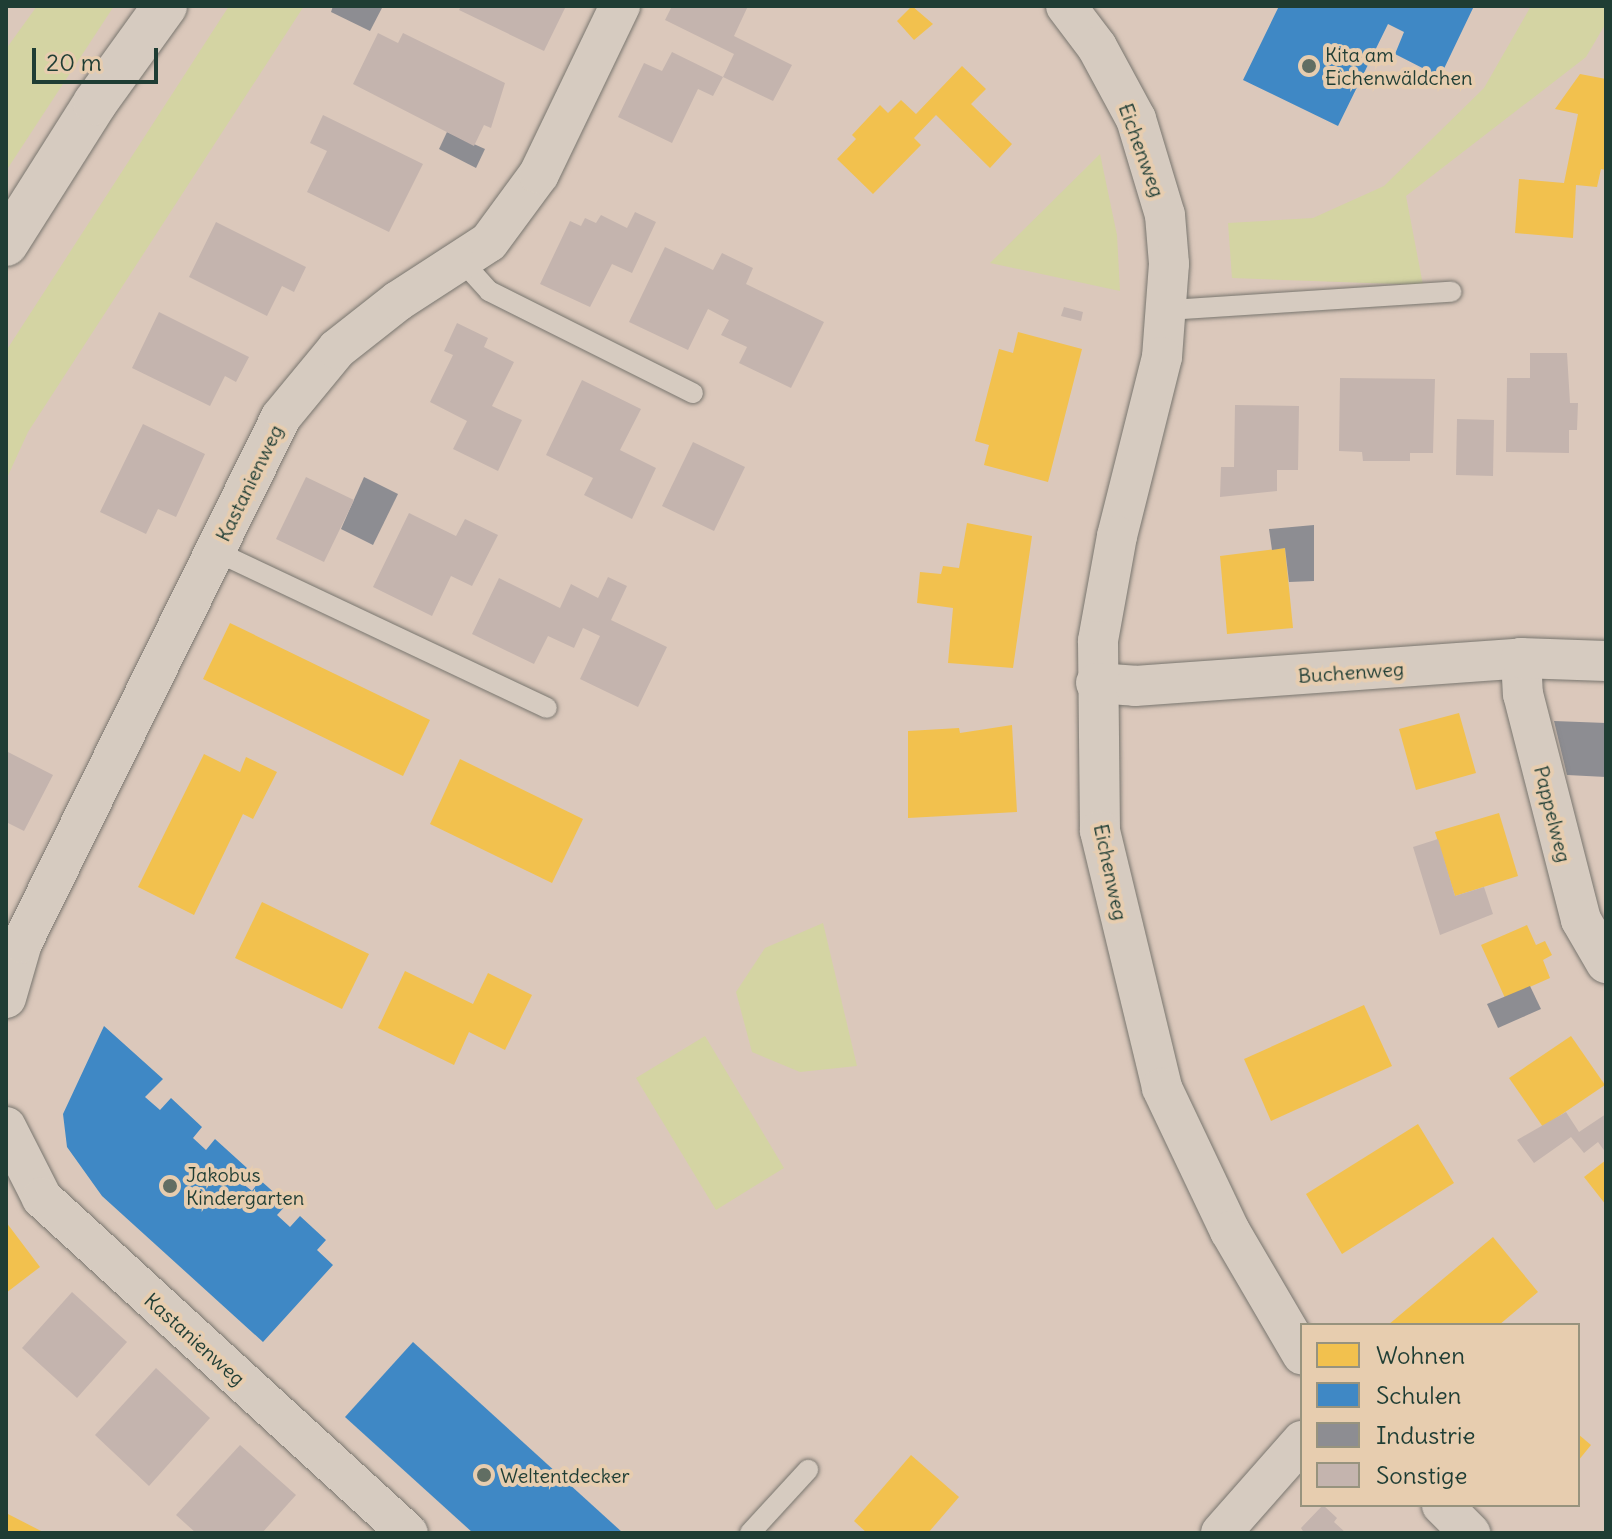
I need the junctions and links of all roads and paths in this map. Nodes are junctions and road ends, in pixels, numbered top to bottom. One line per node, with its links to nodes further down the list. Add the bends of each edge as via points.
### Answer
1 (165, 6): 4 (main road, via 95,103)
2 (620, 6): 5 (street, Kastanienweg, via 539,174 489,242)
3 (1066, 6): 7 (street, Eichenweg, via 1097,47 1136,119 1165,215)
4 (6, 244)
5 (461, 260): 8 (lane, via 489,291); 9 (street, Kastanienweg, via 337,349 281,417)
6 (1451, 292): 7 (lane)
7 (1169, 310): 12 (street, Eichenweg, via 1117,536)
8 (693, 393)
9 (215, 551): 13 (lane); 15 (street, Kastanienweg, via 22,943)
10 (1521, 658): 11 (street, Buchenweg); 12 (street, Buchenweg, via 1135,686); 14 (street, Pappelweg, via 1523,694 1581,920)
11 (1606, 661)
12 (1096, 683): 17 (street, Eichenweg, via 1100,831 1162,1088 1230,1231)
13 (547, 708)
14 (1606, 963)
15 (6, 998)
16 (6, 1127): 21 (street, Kastanienweg, via 42,1198)
17 (1300, 1351)
18 (1300, 1443): 23 (street)
19 (808, 1470): 22 (lane)
20 (1444, 1507): 24 (street)
21 (408, 1533)
22 (750, 1533)
23 (1221, 1533)
24 (1470, 1533)

